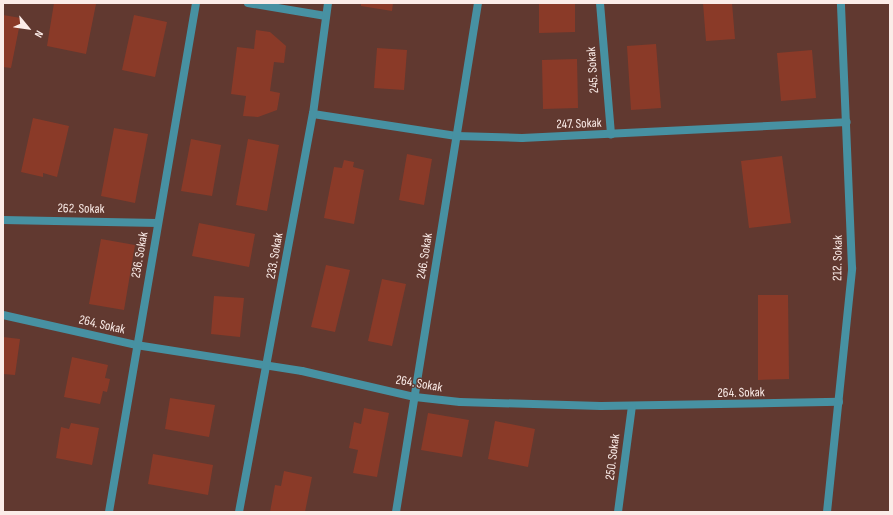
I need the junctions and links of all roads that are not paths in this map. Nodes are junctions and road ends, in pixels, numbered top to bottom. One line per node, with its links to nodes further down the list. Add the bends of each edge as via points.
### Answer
1 (196, 3): 13 (street, 236. Sokak)
2 (248, 3): 7 (street)
3 (328, 3): 7 (street, 233. Sokak)
4 (478, 3): 11 (street, 246. Sokak)
5 (600, 3): 10 (street, 245. Sokak)
6 (842, 3): 9 (street, 212. Sokak)
7 (326, 16): 8 (street, 233. Sokak)
8 (313, 114): 11 (street, 247. Sokak); 16 (street, 233. Sokak)
9 (847, 122): 10 (street, 247. Sokak); 18 (street, 212. Sokak, via 852,268)
10 (611, 135): 11 (street, 247. Sokak, via 522,138)
11 (456, 136): 17 (street, 246. Sokak)
12 (3, 220): 13 (street, 262. Sokak)
13 (158, 223): 15 (street, 236. Sokak)
14 (3, 315): 15 (street, 264. Sokak)
15 (136, 345): 16 (street, 264. Sokak); 20 (street, 236. Sokak)
16 (268, 366): 17 (street, 264. Sokak); 21 (street, 233. Sokak)
17 (415, 397): 19 (street, 264. Sokak, via 460,402); 22 (street, 246. Sokak)
18 (839, 402): 19 (street, 264. Sokak); 24 (street, 212. Sokak)
19 (632, 406): 23 (street, 250. Sokak)
20 (109, 512)
21 (239, 512)
22 (396, 512)
23 (618, 512)
24 (827, 512)

